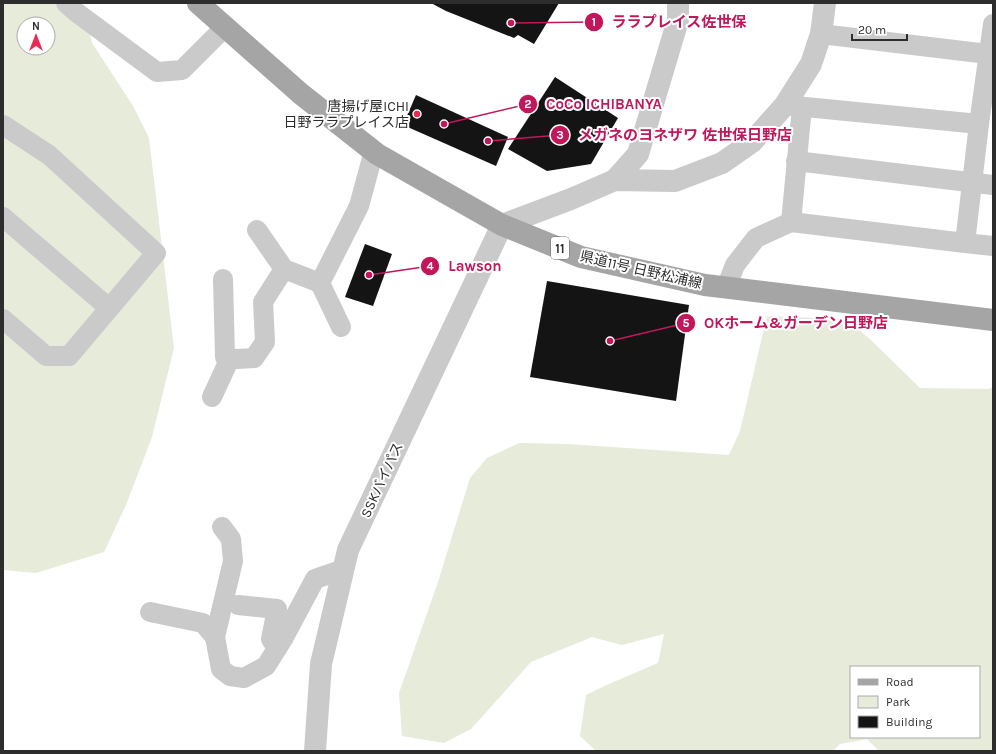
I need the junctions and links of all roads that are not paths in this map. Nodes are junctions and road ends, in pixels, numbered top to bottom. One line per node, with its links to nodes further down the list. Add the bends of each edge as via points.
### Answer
1 (66, 3): 6 (street, via 157,72 182,70)
2 (198, 3): 6 (main road, 県道11号 日野松浦線 / 11)
3 (825, 3): 7 (street)
4 (678, 12): 14 (street, via 638,154)
5 (993, 24): 8 (street)
6 (225, 26): 12 (main road, 県道11号 日野松浦線 / 11, via 301,94)
7 (821, 34): 8 (street); 9 (street)
8 (990, 50): 10 (street)
9 (793, 106): 10 (street); 13 (street); 14 (street, via 752,142 722,163 675,181)
10 (984, 117): 15 (street)
11 (3, 126): 27 (street, via 49,155 156,253)
12 (374, 151): 19 (main road, 県道11号 日野松浦線 / 11); 25 (street, via 359,206)
13 (796, 161): 15 (street); 18 (street)
14 (615, 180): 19 (street)
15 (972, 182): 16 (street); 21 (street)
16 (993, 185)
17 (3, 217): 27 (street)
18 (791, 222): 21 (street); 26 (street, via 756,238 735,265)
19 (502, 225): 26 (main road, 県道11号 日野松浦線 / 11, via 581,257); 34 (street, SSKバイパス, via 348,550)
20 (257, 230): 23 (street)
21 (965, 243): 22 (street)
22 (993, 246)
23 (284, 269): 25 (street); 31 (street, via 263,302 265,342 254,358)
24 (223, 279): 31 (street, via 225,357)
25 (320, 283): 30 (street)
26 (726, 288): 29 (main road, 県道11号 日野松浦線 / 11)
27 (109, 308): 28 (street, via 69,356 46,356)
28 (3, 320)
29 (993, 320)
30 (341, 327)
31 (230, 358): 32 (street)
32 (212, 397)
33 (222, 527): 37 (street, via 231,539 233,561)
34 (344, 569): 38 (street, via 315,578); 39 (street, SSKバイパス, via 321,664)
35 (238, 605): 38 (street, via 277,609 271,639)
36 (150, 612): 37 (street, via 203,623)
37 (215, 637): 38 (street, via 220,669 230,676 244,678 266,666)
38 (277, 648)
39 (315, 751)

